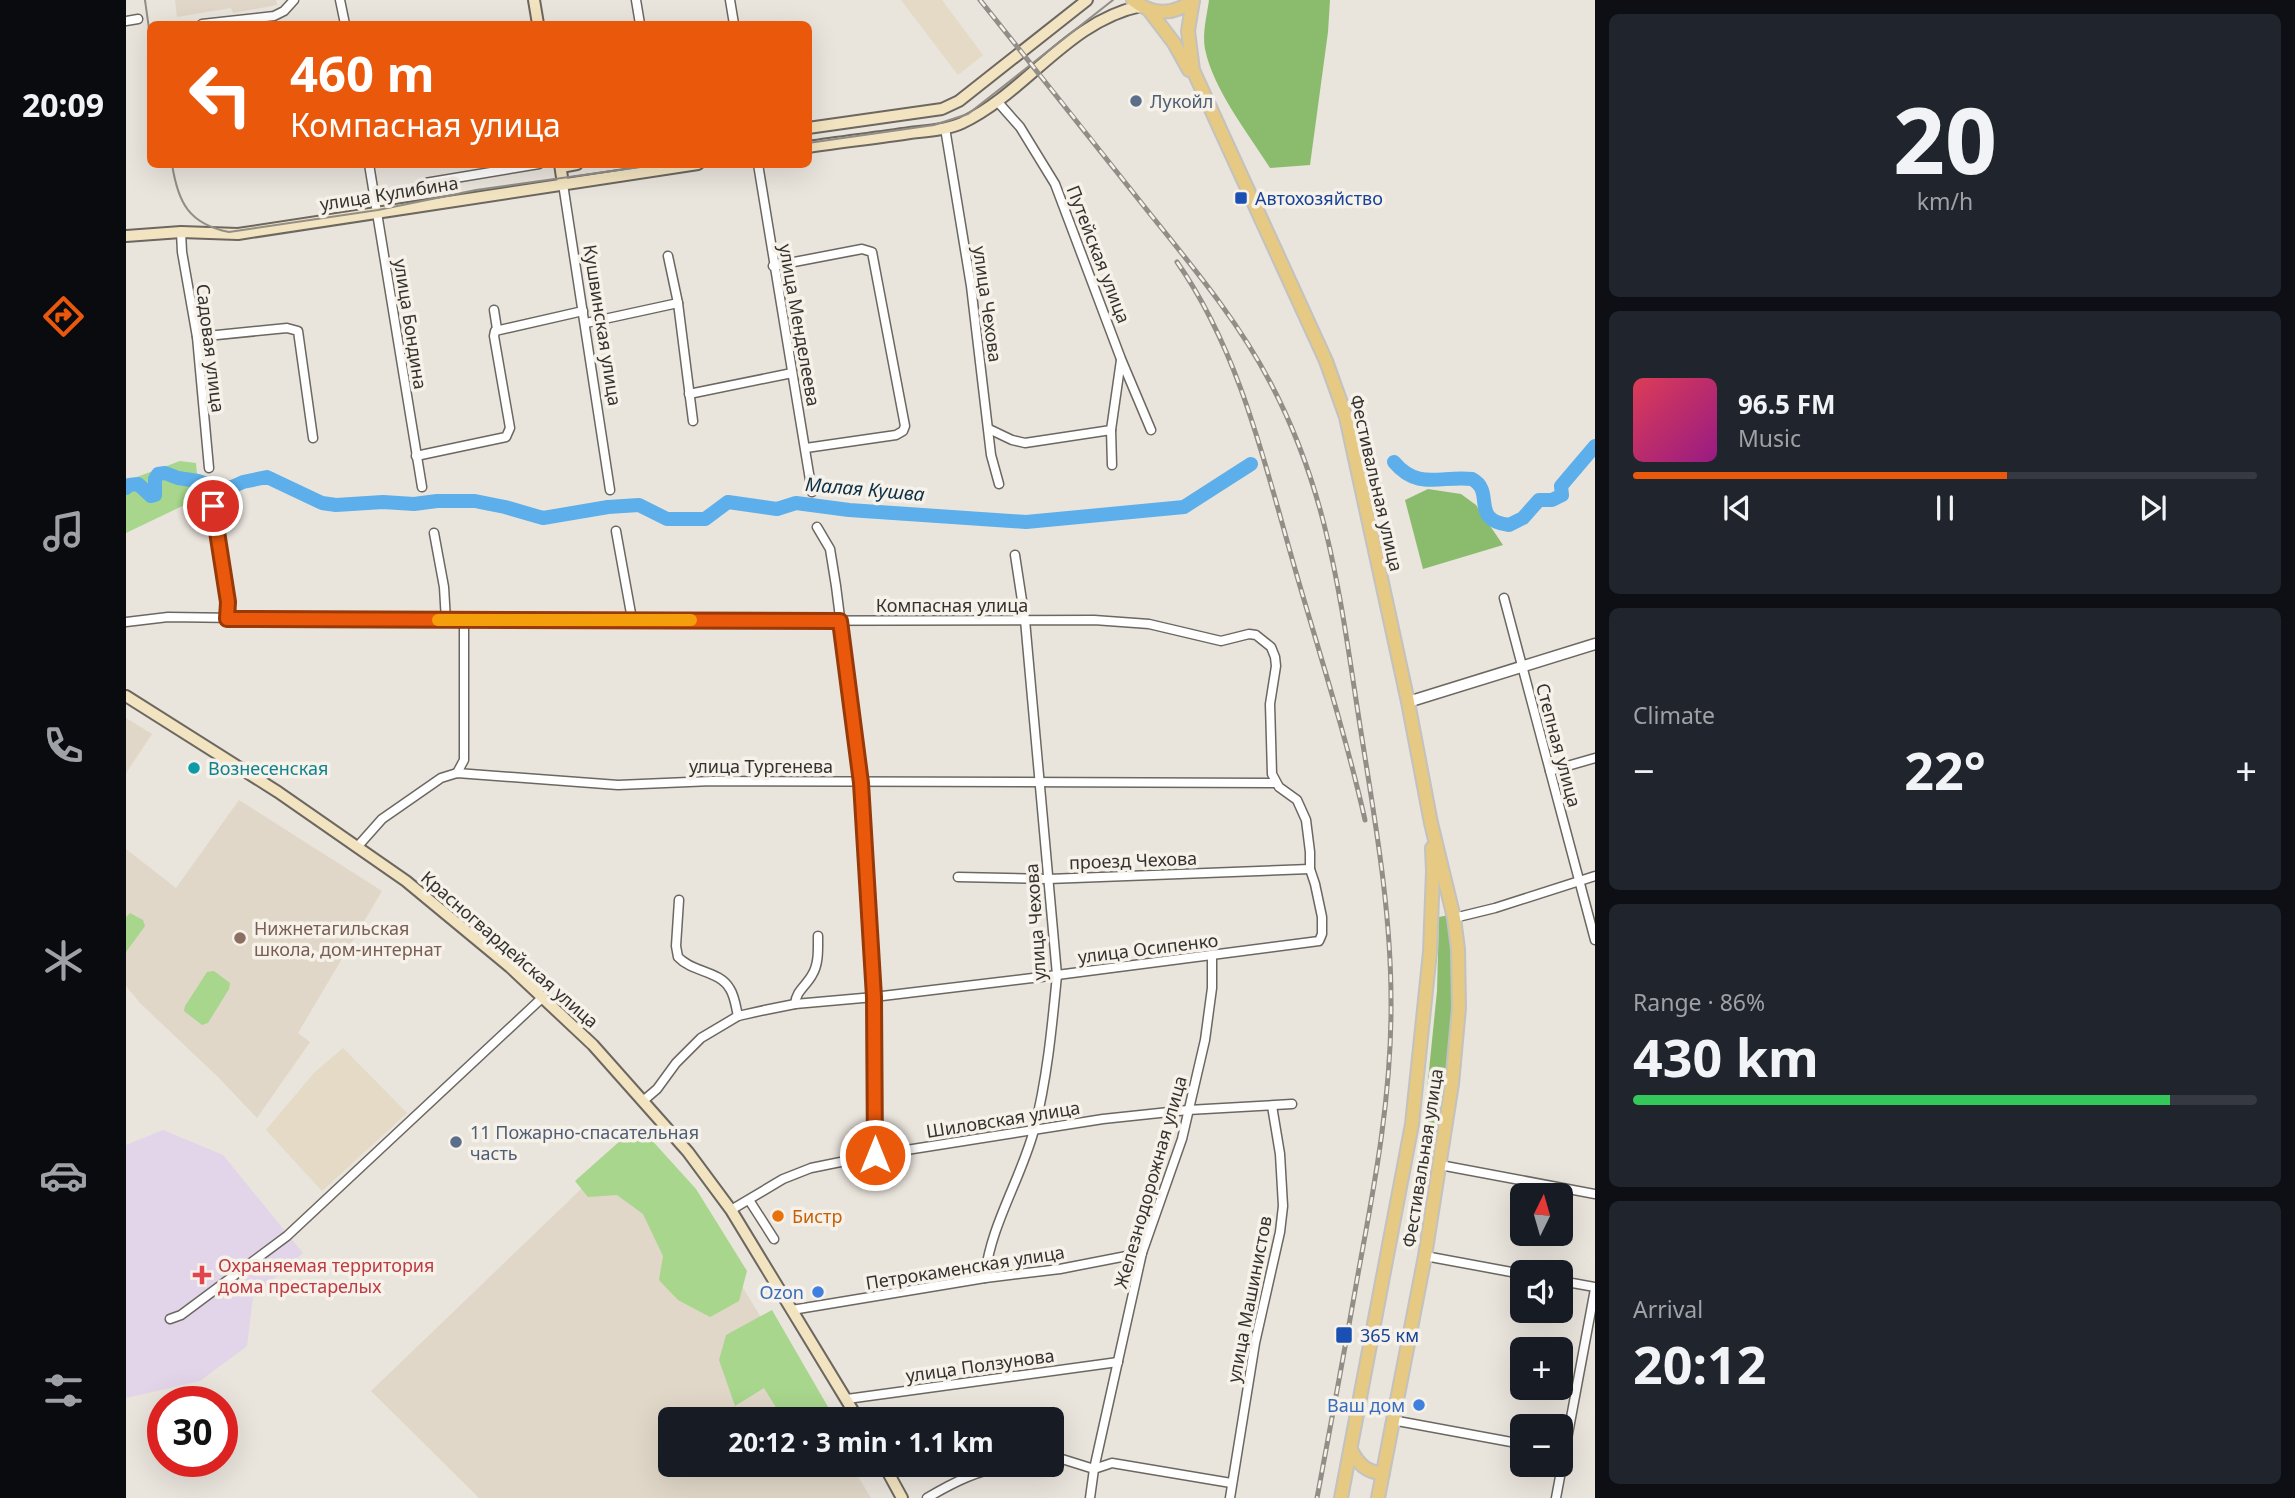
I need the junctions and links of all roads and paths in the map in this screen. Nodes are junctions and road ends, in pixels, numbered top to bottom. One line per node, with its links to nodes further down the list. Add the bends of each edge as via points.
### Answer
1 (294, 0): 11 (street, via 274,16)
2 (340, 0): 12 (street)
3 (534, 0): 13 (main road)
4 (636, 0): 14 (street)
5 (730, 0): 15 (street)
6 (1087, 0): 18 (main road, via 959,101 942,109)
7 (1193, 0): 8 (main road, via 1172,11); 16 (main road, Фестивальная улица, via 1188,44)
8 (1141, 5): 16 (main road, Фестивальная улица, via 1174,43); 17 (main road, via 1100,20)
9 (138, 19): 10 (street)
10 (126, 21)
11 (229, 21)
12 (344, 21)
13 (538, 21)
14 (640, 21)
15 (734, 21)
16 (1202, 92): 71 (main road, Фестивальная улица, via 1326,361 1346,416)
17 (997, 101): 19 (main road); 39 (street, Путейская улица, via 1020,127 1055,184)
18 (812, 127)
19 (945, 128): 20 (main road); 43 (street, улица Чехова)
20 (812, 146)
21 (370, 168): 28 (street, улица Бондина)
22 (561, 168): 27 (main road, Кушвинская улица)
23 (671, 168): 27 (main road, улица Кулибина)
24 (759, 168): 32 (street, улица Менделеева)
25 (476, 169): 26 (street)
26 (425, 183)
27 (563, 184): 28 (main road, улица Кулибина); 35 (street, Кушвинская улица)
28 (378, 212): 29 (main road, улица Кулибина, via 238,234); 48 (street, улица Бондина)
29 (181, 232): 30 (main road, улица Кулибина); 38 (street, Садовая улица)
30 (126, 236)
31 (668, 256): 33 (street)
32 (773, 266): 40 (street, улица Менделеева); 47 (street, via 872,252 905,426 897,435)
33 (678, 303): 36 (street); 41 (street)
34 (494, 310): 37 (street)
35 (583, 311): 36 (street, Кушвинская улица); 37 (street)
36 (586, 323): 53 (street, Кушвинская улица)
37 (497, 329): 48 (street, via 494,336 509,432 501,440)
38 (197, 337): 46 (street, via 287,328 298,331); 50 (street, Садовая улица)
39 (1121, 359): 44 (street); 45 (street, Путейская улица)
40 (792, 373): 41 (street); 47 (street, улица Менделеева)
41 (689, 394): 42 (street)
42 (693, 421)
43 (989, 429): 44 (street, via 1025,443); 51 (street, улица Чехова, via 990,455)
44 (1111, 430): 49 (street)
45 (1152, 430)
46 (313, 438)
47 (806, 448): 54 (street, улица Менделеева)
48 (416, 456): 52 (street, улица Бондина)
49 (1112, 465)
50 (209, 468)
51 (999, 484)
52 (422, 487)
53 (610, 490)
54 (812, 492)
55 (213, 506): 61 (street)
56 (817, 527): 66 (street, via 830,549)
57 (616, 531): 62 (street)
58 (434, 533): 64 (street)
59 (1015, 555): 63 (street, улица Чехова)
60 (1504, 598): 69 (street, Степная улица)
61 (227, 619): 64 (street, Компасная улица); 67 (street, Компасная улица, via 168,617)
62 (632, 619): 65 (street, Компасная улица); 66 (street, Компасная улица)
63 (1025, 620): 66 (street, Компасная улица); 76 (street, улица Чехова); 77 (street, Компасная улица, via 1149,624 1222,641 1256,635 1275,657 1270,726)
64 (446, 621): 65 (street, Компасная улица)
65 (464, 621): 74 (street, via 464,760)
66 (840, 621): 75 (street)
67 (126, 622)
68 (1595, 643): 69 (street)
69 (1522, 665): 71 (street); 73 (street, Степная улица)
70 (126, 696): 79 (main road, Красногвардейская улица)
71 (1408, 702): 78 (main road, Фестивальная улица)
72 (1595, 758): 73 (street)
73 (1550, 771): 84 (street, Степная улица)
74 (457, 773): 75 (street, улица Тургенева, via 618,785); 79 (street, via 441,778 382,818)
75 (861, 783): 76 (street, улица Тургенева); 94 (street)
76 (1038, 783): 77 (street, улица Тургенева); 83 (street, улица Чехова)
77 (1275, 783): 80 (street, via 1302,809)
78 (1431, 823): 85 (main road, Фестивальная улица); 86 (main road, Фестивальная улица)
79 (358, 846): 93 (main road, Красногвардейская улица)
80 (1310, 869): 83 (street, проезд Чехова); 91 (street, улица Осипенко, via 1322,917 1319,941)
81 (1595, 876): 84 (street)
82 (958, 877): 83 (street, проезд Чехова)
83 (1048, 879): 92 (street, улица Чехова)
84 (1579, 881): 88 (street); 90 (street, Степная улица)
85 (1450, 898): 86 (main road); 88 (main road, Фестивальная улица)
86 (1432, 899): 122 (main road, Фестивальная улица, via 1412,1124)
87 (679, 900): 96 (street, via 678,957 694,969 719,977 731,990)
88 (1454, 918): 103 (main road, Фестивальная улица, via 1459,1008)
89 (818, 936): 95 (street, via 816,966)
90 (1595, 940)
91 (1212, 955): 92 (street, улица Осипенко); 100 (street, Железнодорожная улица, via 1209,1015)
92 (1056, 975): 94 (street, улица Осипенко); 101 (street, улица Чехова, via 1052,1032)
93 (543, 997): 97 (main road, Красногвардейская улица); 115 (street, via 287,1236)
94 (874, 997): 95 (street, улица Осипенко); 102 (street)
95 (795, 1004): 96 (street, улица Осипенко)
96 (738, 1016): 97 (street, улица Осипенко, via 701,1038)
97 (643, 1101): 106 (main road, Красногвардейская улица)
98 (1292, 1104): 99 (street, Шиловская улица)
99 (1272, 1106): 100 (street, Шиловская улица); 129 (street, улица Машинистов, via 1283,1206)
100 (1188, 1110): 101 (street, Шиловская улица); 108 (street, Железнодорожная улица)
101 (1034, 1130): 102 (street, Шиловская улица); 111 (street, улица Чехова, via 989,1251)
102 (875, 1155): 105 (street, Шиловская улица, via 811,1168)
103 (1440, 1166): 104 (street); 109 (main road, Фестивальная улица)
104 (1595, 1194)
105 (749, 1200): 106 (street, Шиловская улица); 107 (street)
106 (731, 1210): 114 (main road, Красногвардейская улица)
107 (774, 1239)
108 (1142, 1253): 111 (street, Петрокаменская улица); 116 (street, Железнодорожная улица)
109 (1424, 1256): 110 (street); 120 (main road, Фестивальная улица)
110 (1510, 1272)
111 (985, 1278): 114 (street, Петрокаменская улица)
112 (1573, 1283): 113 (street)
113 (1595, 1288): 119 (street)
114 (792, 1310): 117 (main road, Красногвардейская улица)
115 (170, 1319)
116 (1118, 1362): 117 (street, улица Ползунова); 124 (street, Железнодорожная улица)
117 (846, 1399): 118 (main road, Красногвардейская улица)
118 (851, 1407)
119 (1570, 1414)
120 (1392, 1420): 121 (street); 125 (main road, Фестивальная улица)
121 (1510, 1442)
122 (1351, 1450): 125 (main road, via 1363,1467); 134 (main road, Фестивальная улица)
123 (1064, 1460): 124 (street)
124 (1094, 1469): 129 (street, via 1112,1463); 132 (street, Железнодорожная улица)
125 (1383, 1473): 135 (main road, Фестивальная улица)
126 (891, 1477): 130 (main road)
127 (966, 1477): 131 (street)
128 (1559, 1477): 136 (street)
129 (1231, 1483): 133 (street, улица Машинистов)
130 (902, 1498)
131 (927, 1498)
132 (1090, 1498)
133 (1230, 1498)
134 (1341, 1498)
135 (1378, 1498)
136 (1556, 1498)

